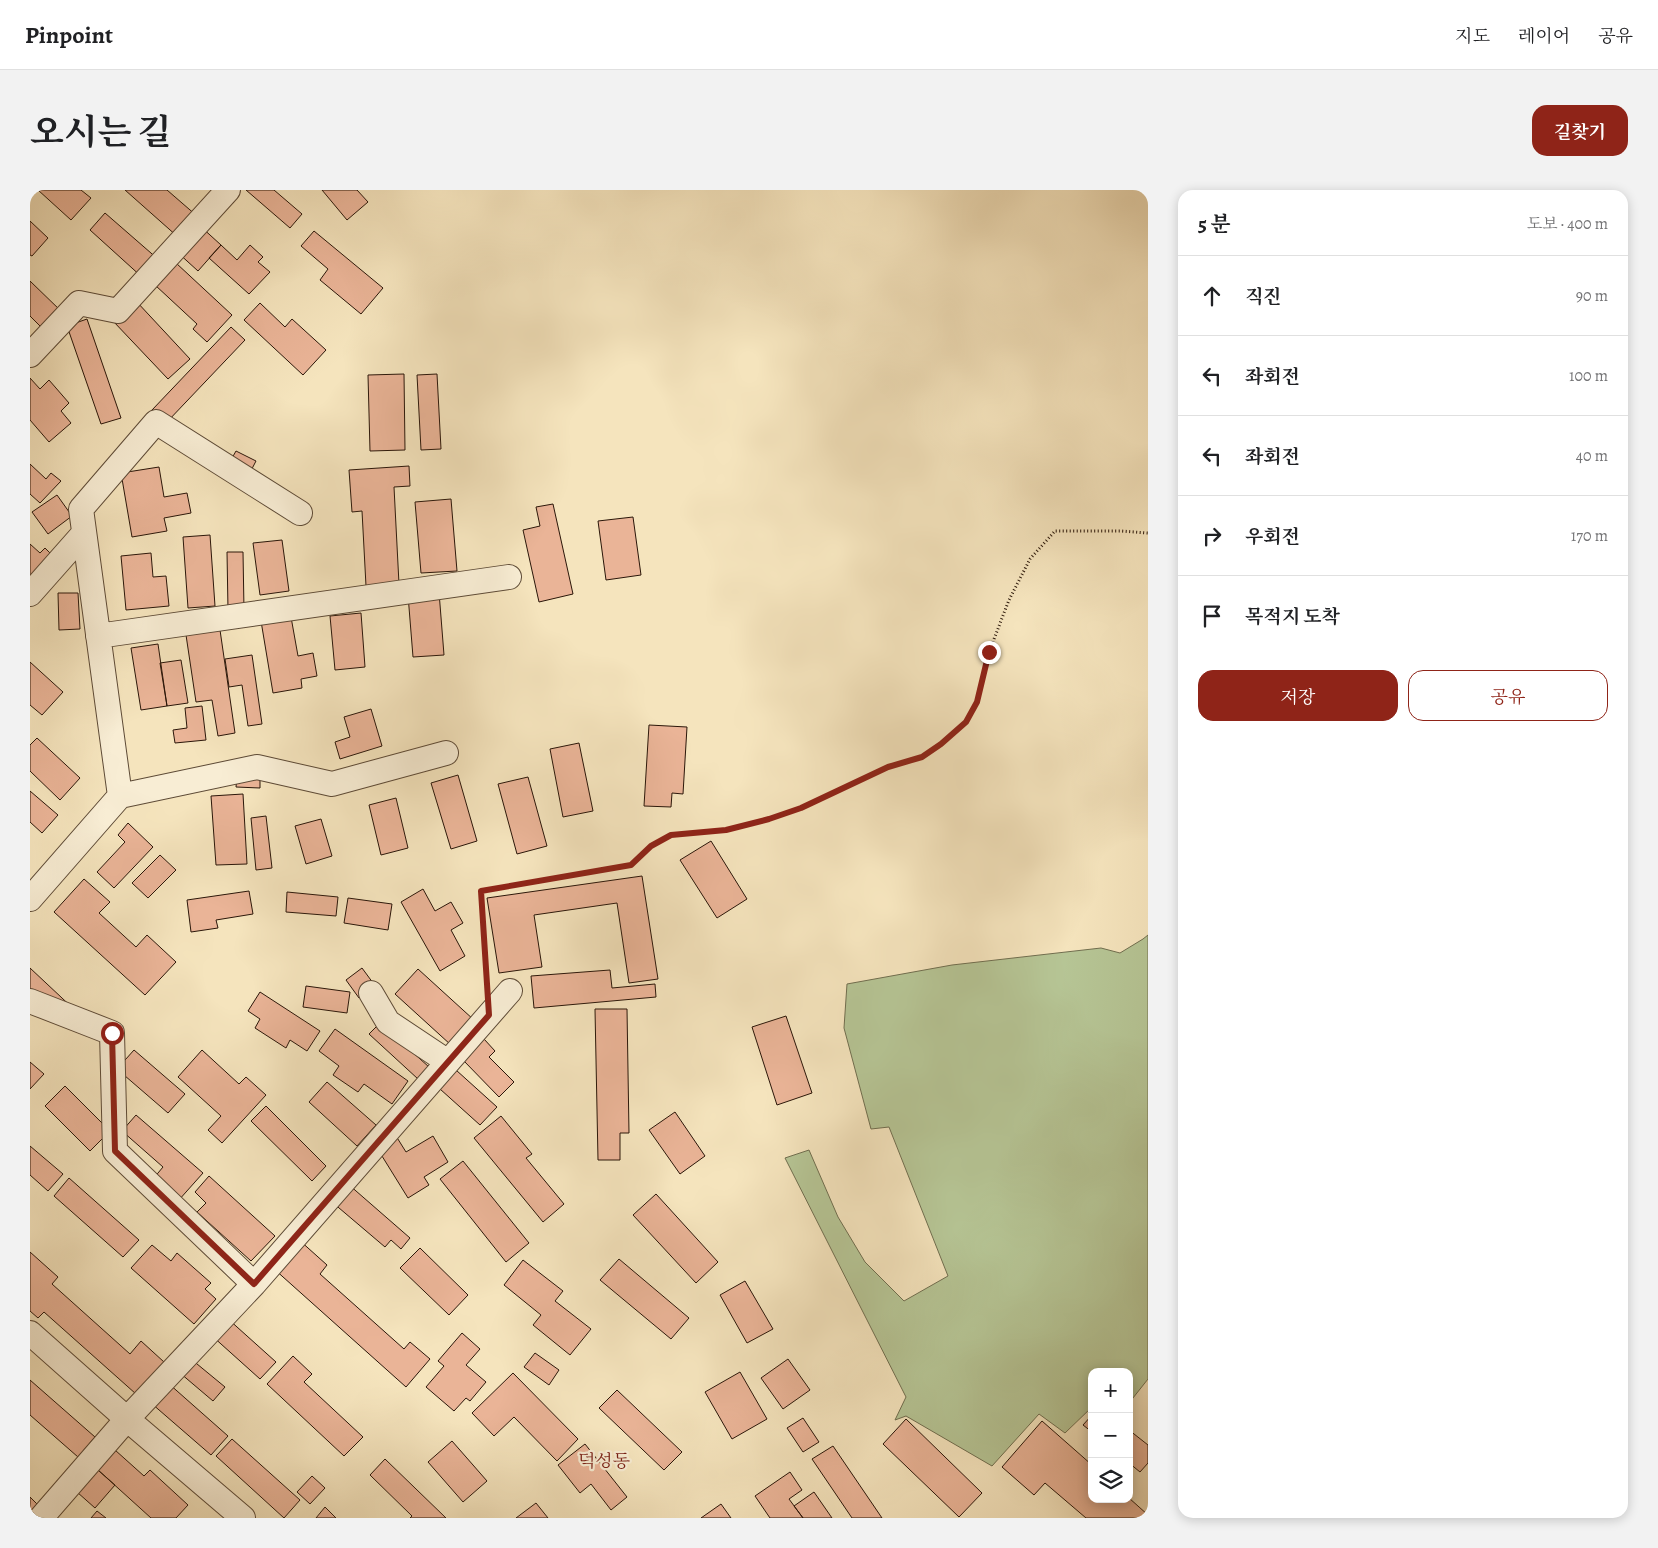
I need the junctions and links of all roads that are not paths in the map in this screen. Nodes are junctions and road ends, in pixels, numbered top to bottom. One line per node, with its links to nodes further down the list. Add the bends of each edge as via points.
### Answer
1 (228, 190): 2 (street, via 118,310 79,303)
2 (30, 355)
3 (300, 513): 4 (street, via 156,422 81,509)
4 (84, 533): 6 (street); 7 (street)
5 (509, 577): 7 (street)
6 (30, 594)
7 (98, 636): 9 (street)
8 (446, 753): 9 (street, via 332,784 257,767)
9 (120, 796): 10 (street)
10 (30, 899)
11 (510, 991): 14 (street)
12 (371, 993): 14 (street, via 388,1022)
13 (30, 1001): 15 (street, via 112,1033 115,1151)
14 (448, 1062): 15 (street)
15 (254, 1284): 17 (street)
16 (30, 1333): 17 (street)
17 (127, 1419): 18 (street); 19 (street)
18 (41, 1518)
19 (243, 1518)

